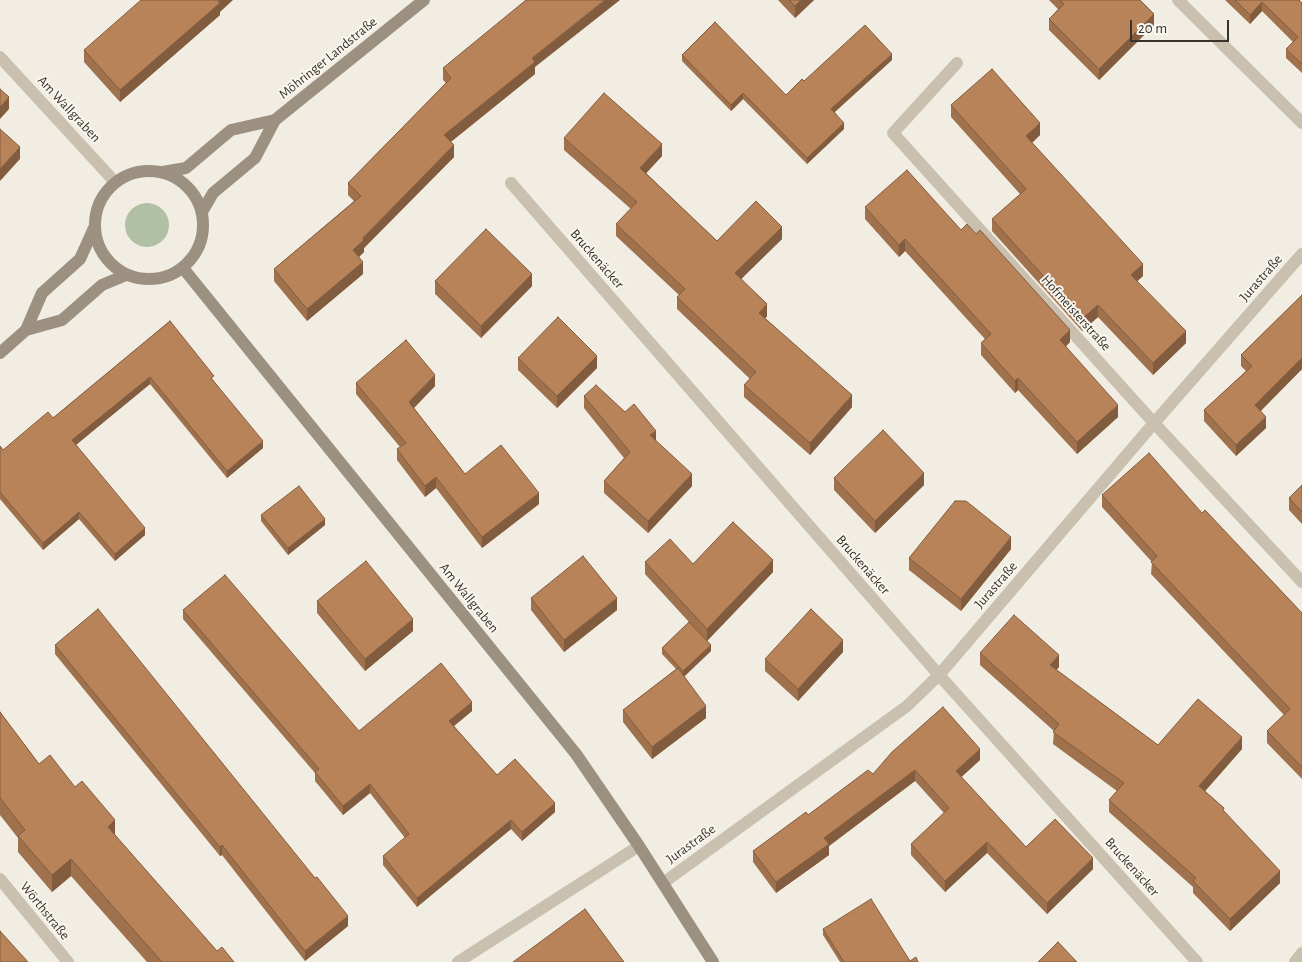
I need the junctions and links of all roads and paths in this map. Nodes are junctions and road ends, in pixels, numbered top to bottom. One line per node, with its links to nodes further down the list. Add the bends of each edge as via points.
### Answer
1 (424, 0): 5 (main road, Möhringer Landstraße)
2 (1178, 0): 6 (street)
3 (0, 57): 8 (street, Am Wallgraben)
4 (957, 63): 17 (street, Hofmeisterstraße, via 893,133)
5 (275, 120): 7 (main road, Möhringer Landstraße, via 231,130 186,168); 10 (main road, Möhringer Landstraße, via 255,158 213,193)
6 (1302, 123)
7 (163, 172): 8 (main road, Möhringer Landstraße, via 146,170); 10 (main road, Möhringer Landstraße, via 188,186)
8 (115, 182): 11 (main road, Möhringer Landstraße, via 103,195 96,211)
9 (511, 184): 19 (street, Bruckenäcker)
10 (202, 212): 13 (main road, Möhringer Landstraße, via 204,228 201,243)
11 (94, 228): 14 (main road, Möhringer Landstraße, via 98,246 107,260); 15 (main road, Möhringer Landstraße, via 80,260 42,293)
12 (1302, 254): 17 (street, Jurastraße)
13 (183, 268): 14 (main road, Möhringer Landstraße, via 161,278); 20 (main road, Am Wallgraben, via 576,754)
14 (126, 275): 15 (main road, Möhringer Landstraße, via 102,285 62,320)
15 (26, 330): 16 (main road, Möhringer Landstraße)
16 (0, 354)
17 (1154, 423): 18 (street, Hofmeisterstraße); 19 (street, Jurastraße)
18 (1302, 582)
19 (938, 674): 22 (street, Jurastraße, via 907,706); 27 (street, Bruckenäcker)
20 (639, 846): 22 (main road, Am Wallgraben); 25 (street)
21 (0, 880): 24 (street, Wörthstraße)
22 (663, 883): 26 (main road, Am Wallgraben)
23 (1302, 953): 28 (street)
24 (68, 962)
25 (458, 962)
26 (713, 962)
27 (1197, 962)
28 (1295, 962)

